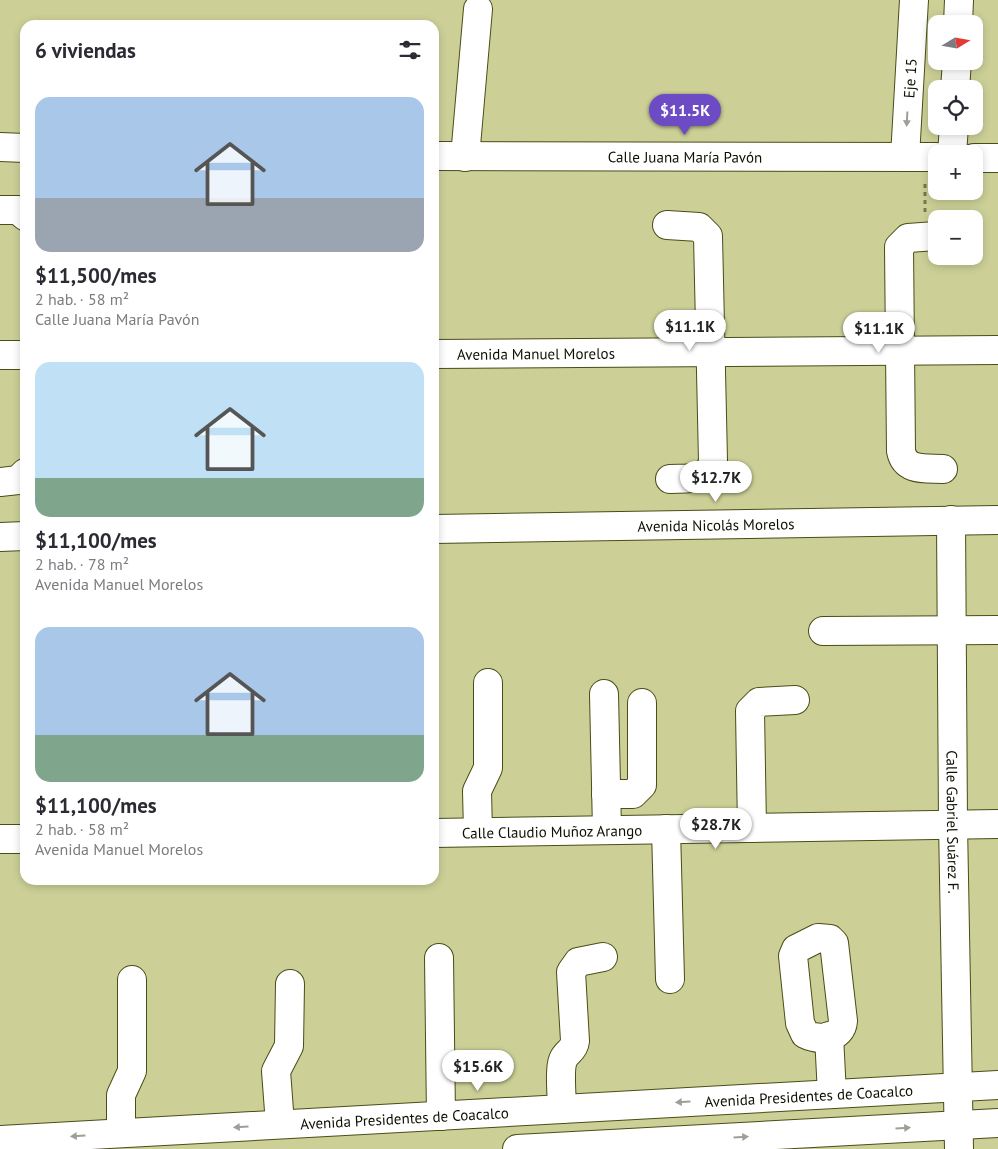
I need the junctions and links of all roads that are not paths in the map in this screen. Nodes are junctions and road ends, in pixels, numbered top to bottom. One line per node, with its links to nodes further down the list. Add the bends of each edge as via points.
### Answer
1 (914, 0): 9 (street, Eje 15, one-way to 9)
2 (959, 0): 4 (street)
3 (478, 9): 8 (street)
4 (958, 15)
5 (0, 147): 6 (street)
6 (20, 148)
7 (439, 156): 8 (street, Calle Juana María Pavón)
8 (465, 156): 9 (street, Calle Juana María Pavón)
9 (922, 157)
10 (983, 158): 11 (street)
11 (998, 158)
12 (0, 210): 13 (street)
13 (20, 212)
14 (667, 225): 18 (street, via 699,227 708,236)
15 (928, 236): 17 (street, via 908,238 899,247)
16 (998, 350): 17 (street, Avenida Manuel Morelos)
17 (900, 351): 18 (street, Avenida Manuel Morelos); 22 (street, via 902,458 911,467)
18 (711, 352): 19 (street, Avenida Manuel Morelos); 24 (street, via 712,467 704,476)
19 (439, 354)
20 (0, 355): 21 (street)
21 (20, 355)
22 (943, 468)
23 (20, 478): 25 (street)
24 (670, 479)
25 (0, 482)
26 (951, 520): 27 (street, Avenida Nicolás Morelos); 28 (street, Avenida Nicolás Morelos); 33 (street, Calle Gabriel Suárez F.)
27 (998, 520)
28 (439, 529)
29 (20, 536): 30 (street)
30 (0, 537)
31 (998, 630): 33 (street)
32 (823, 631): 33 (street)
33 (951, 631): 39 (street, Calle Gabriel Suárez F.)
34 (488, 683): 44 (street, via 488,768 477,791)
35 (604, 694): 38 (street)
36 (795, 700): 41 (street, via 759,702 750,711)
37 (642, 703): 38 (street, via 642,784 633,794)
38 (606, 794): 43 (street)
39 (953, 824): 40 (street, Calle Claudio Muñoz Arango); 41 (street, Calle Claudio Muñoz Arango); 55 (street, Calle Gabriel Suárez F.)
40 (998, 824)
41 (752, 828): 42 (street, Calle Claudio Muñoz Arango)
42 (666, 829): 43 (street, Calle Claudio Muñoz Arango); 50 (street)
43 (607, 830): 44 (street, Calle Claudio Muñoz Arango)
44 (478, 832): 45 (street, Calle Claudio Muñoz Arango)
45 (439, 833)
46 (0, 839): 47 (street)
47 (20, 839)
48 (602, 957): 57 (street, via 578,962 571,972 575,1041 573,1050 565,1056 562,1064)
49 (439, 958): 58 (street)
50 (670, 979)
51 (132, 980): 61 (street, via 132,1071 121,1095)
52 (290, 984): 60 (street, via 289,1046 276,1071)
53 (829, 1036): 56 (street)
54 (998, 1085): 55 (street, Avenida Presidentes de Coacalco)
55 (958, 1087): 56 (street, Avenida Presidentes de Coacalco); 62 (street, Calle Gabriel Suárez F.)
56 (832, 1094): 57 (street, Avenida Presidentes de Coacalco, one-way to 57)
57 (562, 1109): 58 (street, Avenida Presidentes de Coacalco)
58 (441, 1116): 60 (street, Avenida Presidentes de Coacalco)
59 (998, 1123): 62 (street)
60 (280, 1124): 61 (street, Avenida Presidentes de Coacalco, one-way to 61)
61 (122, 1133): 63 (street, Avenida Presidentes de Coacalco, one-way to 63)
62 (958, 1137): 64 (street, one-way to 62)
63 (0, 1140)
64 (517, 1149)

